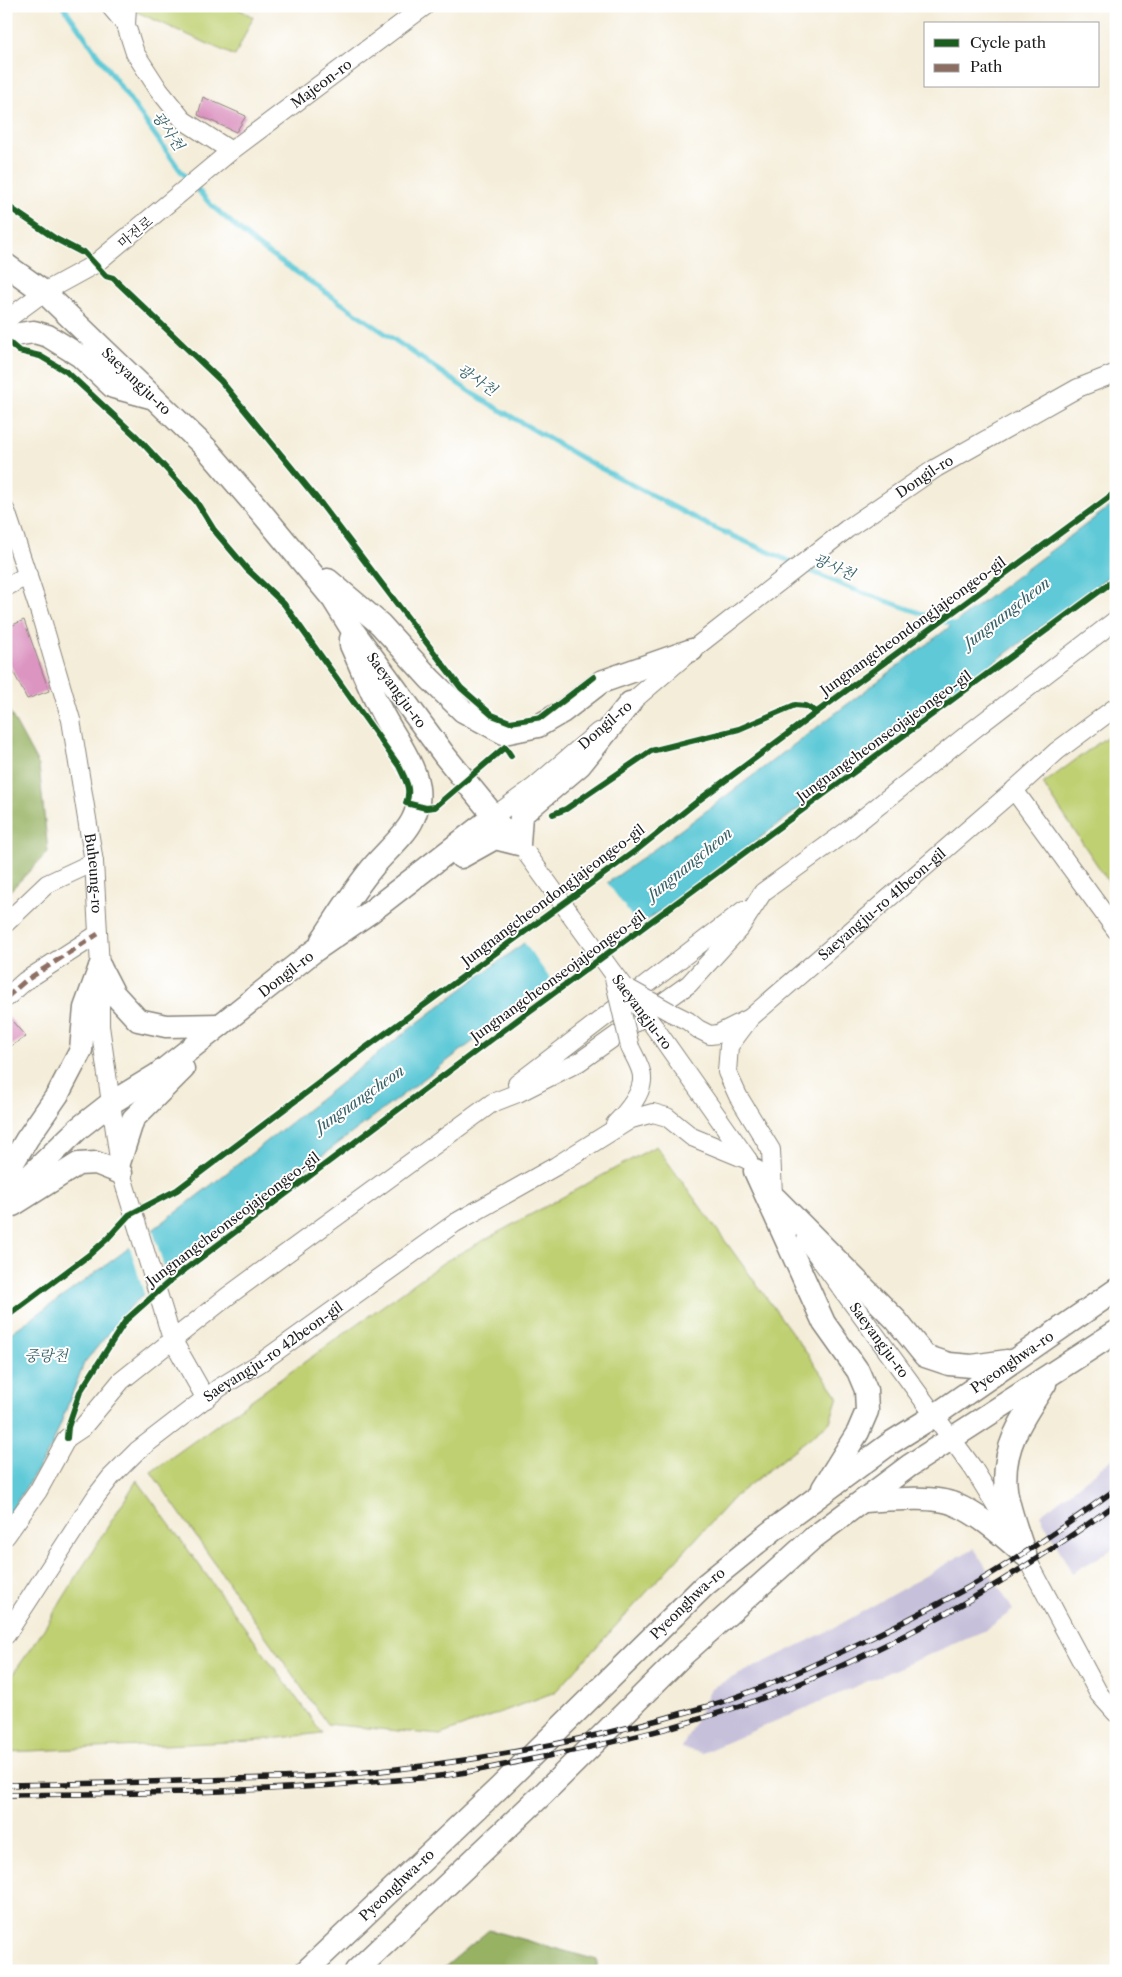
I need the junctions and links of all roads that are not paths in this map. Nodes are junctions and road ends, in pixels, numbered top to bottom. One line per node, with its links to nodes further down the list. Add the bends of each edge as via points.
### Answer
1 (110, 6): 4 (street)
2 (127, 6): 4 (street)
3 (425, 6): 5 (street, Majeon-ro)
4 (126, 25): 5 (street, via 135,53 159,90 183,120)
5 (225, 156): 7 (street, 마전로, via 95,264)
6 (6, 265): 7 (main road)
7 (44, 292): 8 (street); 11 (main road, Saeyangju-ro)
8 (6, 320)
9 (6, 336): 11 (main road, via 34,332 48,336 80,356 114,387)
10 (1116, 373): 18 (street, Dongil-ro, via 1078,388 936,468 847,529)
11 (153, 398): 13 (main road, Saeyangju-ro, via 206,448)
12 (6, 511): 14 (street, Buheung-ro)
13 (291, 548): 17 (main road, Saeyangju-ro, via 333,599); 18 (main road, via 380,624 463,711 504,733 538,726 601,682)
14 (28, 575): 15 (street); 24 (street, Buheung-ro, via 72,720)
15 (6, 587)
16 (1116, 620): 25 (street, via 847,831 763,892)
17 (351, 628): 22 (main road, Saeyangju-ro, via 445,756); 30 (main road, via 351,645 382,713 408,756 419,798 413,819 371,870)
18 (692, 650): 19 (street, Dongil-ro)
19 (630, 703): 22 (street, Dongil-ro, via 534,787); 23 (main road, via 580,765 521,815)
20 (1116, 707): 21 (street, Saeyangju-ro 41beon-gil, via 1057,751)
21 (1014, 790): 28 (street); 34 (street, Saeyangju-ro 41beon-gil)
22 (494, 816): 23 (street, Saeyangju-ro); 26 (main road, Dongil-ro)
23 (523, 849): 26 (main road, via 495,838); 32 (street, Saeyangju-ro, bridge)
24 (94, 862): 27 (street, via 47,884); 29 (street, Buheung-ro)
25 (758, 900): 37 (street); 37 (street, via 740,928 690,984 578,1062)
26 (369, 913): 30 (main road, Dongil-ro)
27 (6, 923)
28 (1116, 930)
29 (98, 934): 31 (street, Buheung-ro); 33 (street, via 25,981)
30 (314, 951): 35 (main road, Dongil-ro)
31 (100, 967): 35 (main road, via 114,994 138,1020 166,1026); 36 (street, Buheung-ro, via 100,1026); 41 (main road, via 85,1008 81,1050 58,1094)
32 (617, 979): 34 (street, bridge, via 710,1035); 38 (street, bridge, via 630,1047 643,1078 628,1110); 39 (street, Saeyangju-ro, bridge)
33 (6, 998)
34 (750, 1018): 42 (street, via 729,1046 727,1072 771,1150)
35 (228, 1019): 36 (main road, Dongil-ro, via 157,1075); 40 (main road, via 133,1119)
36 (111, 1103): 40 (street, Buheung-ro); 43 (main road, via 78,1128)
37 (492, 1103): 47 (street)
38 (602, 1136): 39 (street, via 631,1119 653,1113 666,1117 692,1137); 50 (street, Saeyangju-ro 42beon-gil, via 455,1223)
39 (752, 1166): 42 (street, Saeyangju-ro); 53 (main road, via 824,1323 858,1371 866,1390 867,1411 858,1432)
40 (120, 1168): 44 (main road, via 96,1163 78,1164); 47 (street, Buheung-ro)
41 (6, 1174)
42 (774, 1197): 48 (main road, via 896,1320 925,1356 949,1364 972,1366); 51 (street, Saeyangju-ro)
43 (6, 1199)
44 (6, 1210)
45 (1116, 1290): 48 (main road, Pyeonghwa-ro)
46 (1116, 1332): 49 (main road)
47 (172, 1339): 50 (street, Buheung-ro); 55 (street, via 121,1381 82,1428 68,1438 38,1491)
48 (1013, 1360): 51 (main road, Pyeonghwa-ro)
49 (1051, 1375): 52 (main road); 56 (main road, via 1014,1432 1006,1467 1006,1490)
50 (206, 1399): 57 (street, Saeyangju-ro 42beon-gil, via 137,1451 111,1477)
51 (934, 1416): 52 (street, Saeyangju-ro); 53 (main road, Pyeonghwa-ro, via 892,1442)
52 (952, 1440): 54 (main road, via 909,1466); 56 (street, Saeyangju-ro, via 973,1468)
53 (817, 1498): 59 (main road, Pyeonghwa-ro, via 705,1585)
54 (862, 1501): 56 (main road, via 920,1499 953,1503); 60 (main road, via 813,1538 684,1654 544,1793)
55 (6, 1536)
56 (1025, 1555): 58 (street, Saeyangju-ro, via 1100,1694)
57 (6, 1635)
58 (1116, 1713)
59 (306, 1971)
60 (356, 1971)

